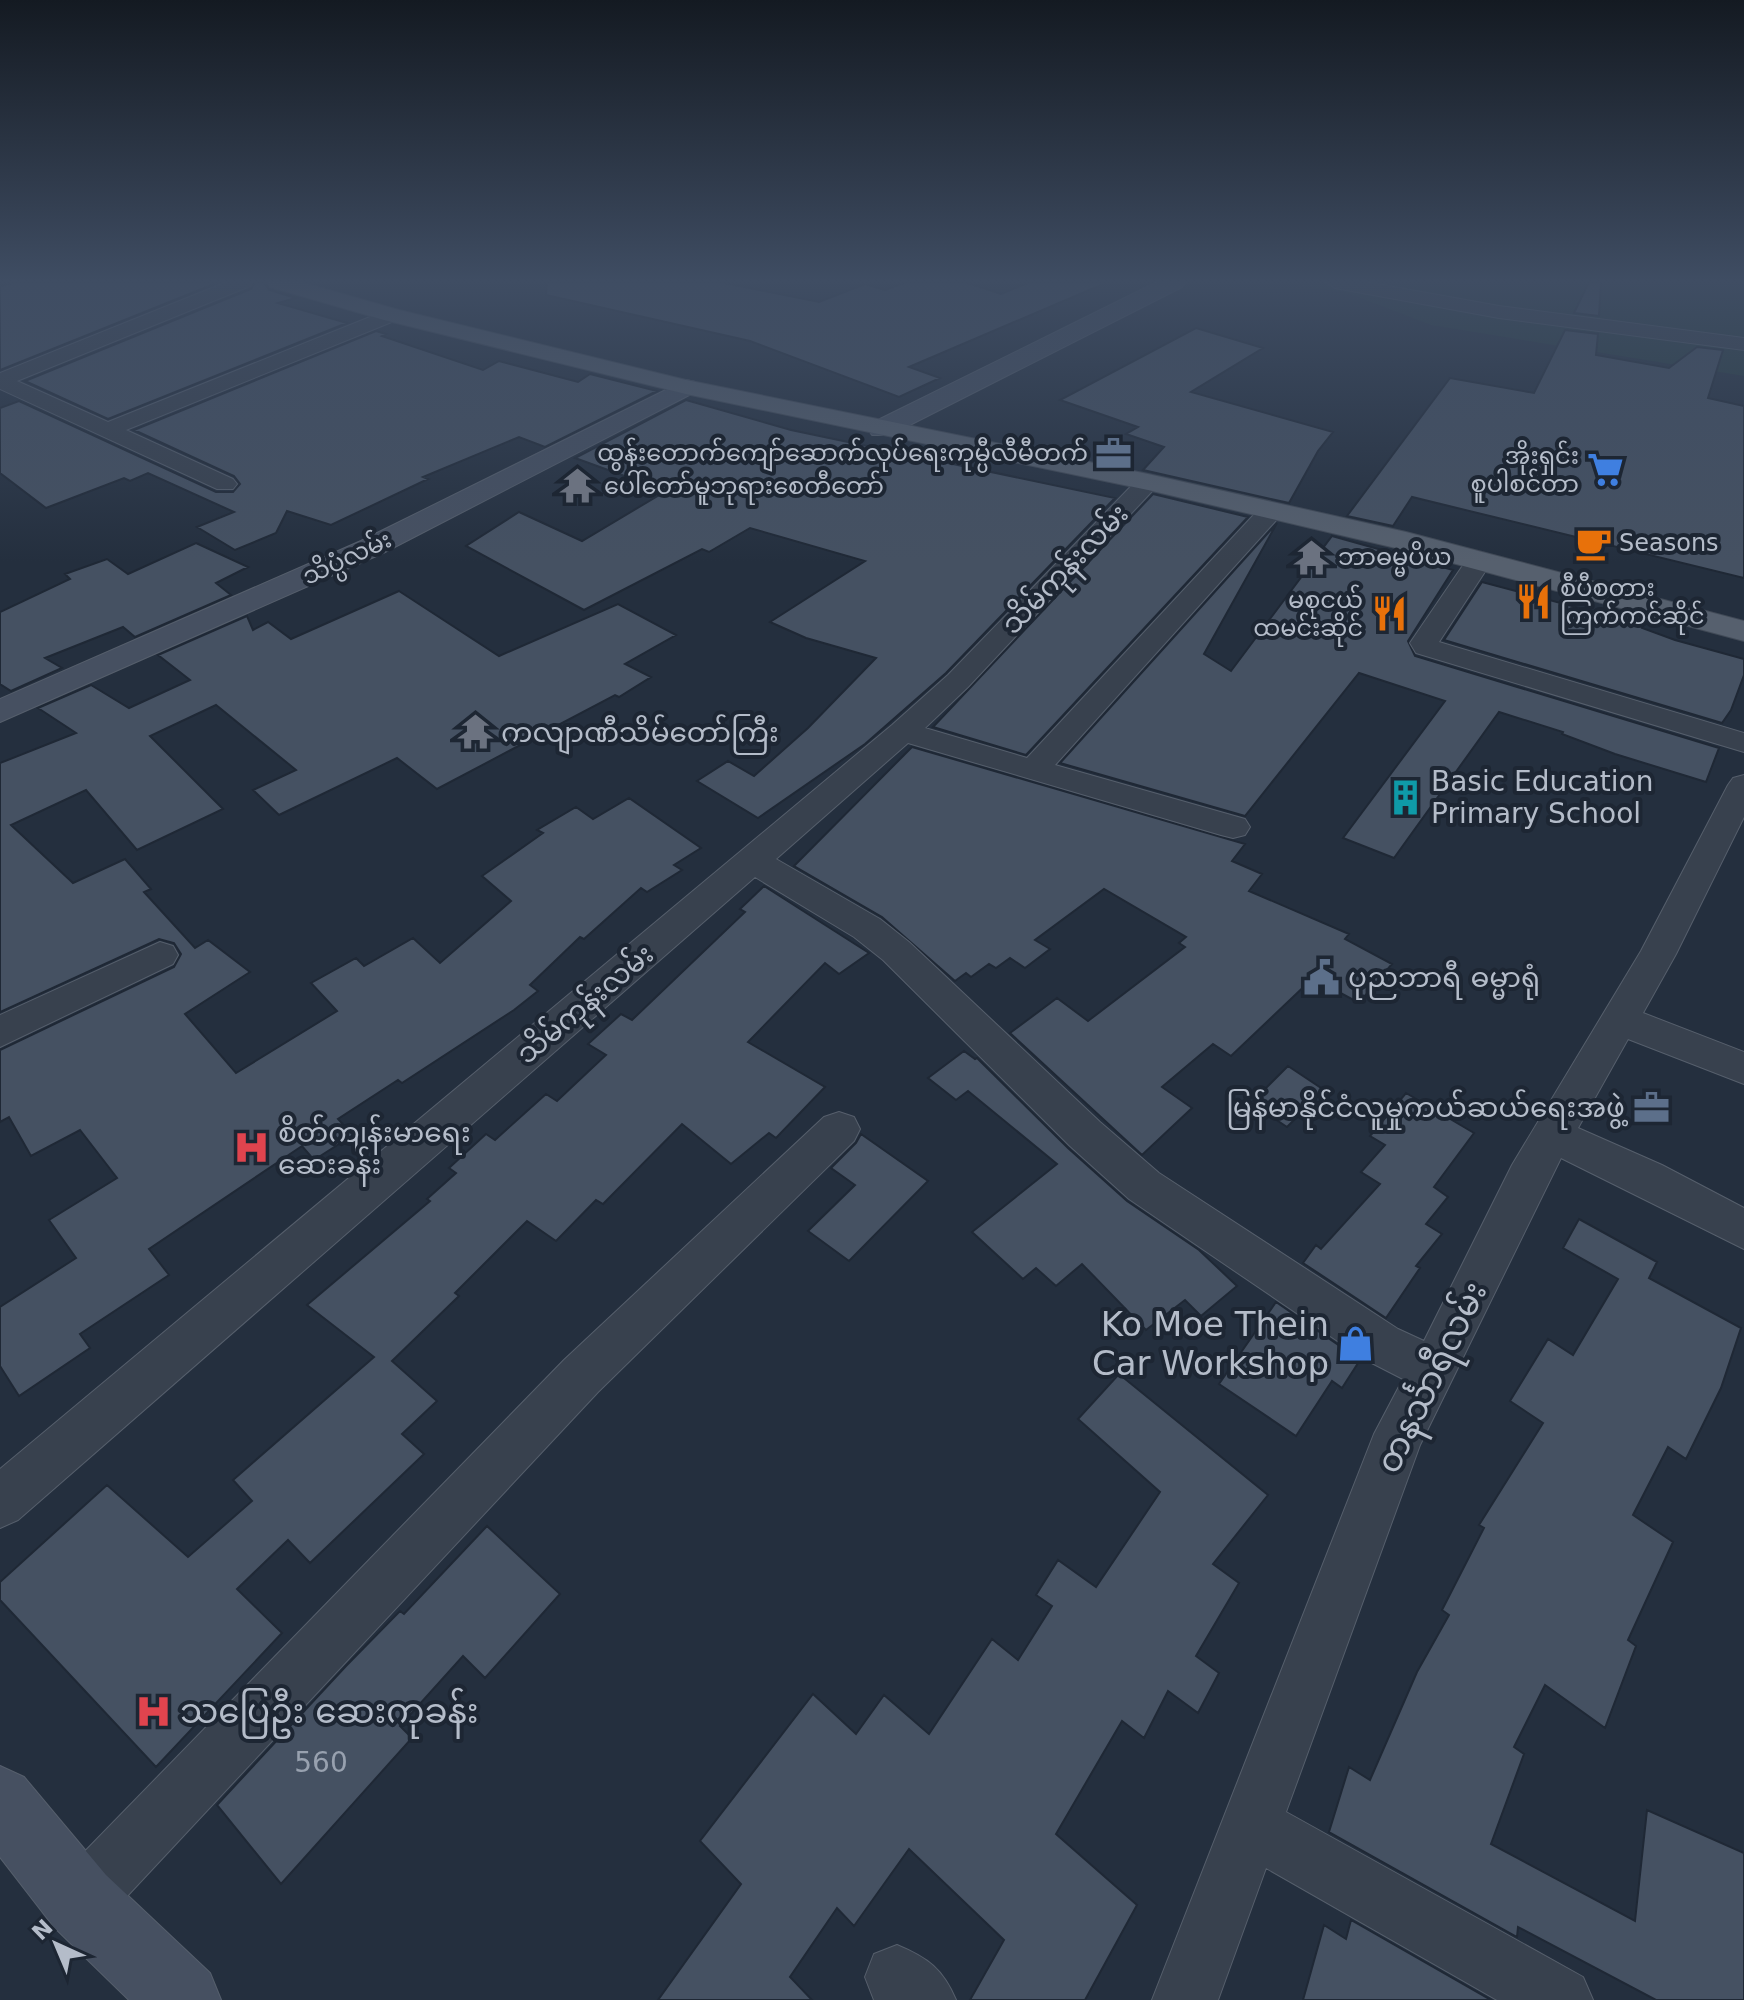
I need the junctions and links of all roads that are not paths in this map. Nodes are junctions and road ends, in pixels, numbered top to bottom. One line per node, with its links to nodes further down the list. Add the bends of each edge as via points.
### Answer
1 (242, 375): 7 (street)
2 (639, 375): 5 (main road)
3 (988, 375): 6 (street)
4 (0, 380): 7 (street)
5 (675, 384): 6 (main road); 13 (street, သိပ္ပံလမ်း, via 351,538); 14 (street, သိပ္ပံလမ်း, via 372,547)
6 (881, 429): 8 (main road)
7 (107, 430): 9 (street)
8 (1148, 482): 10 (main road); 15 (street, သိမ်ကုန်းလမ်း)
9 (225, 484)
10 (1271, 511): 11 (main road); 17 (street)
11 (1479, 561): 12 (main road); 16 (street, via 1426,647)
12 (1744, 631)
13 (0, 693)
14 (0, 712)
15 (903, 732): 17 (street); 20 (street, သိမ်ကုန်းလမ်း)
16 (1744, 743)
17 (1034, 769): 19 (street)
18 (1744, 785): 22 (street, တနင်္သာရီလမ်း)
19 (1233, 827)
20 (754, 861): 28 (street, via 896,951 1085,1134 1174,1208 1381,1344); 29 (street, သိမ်ကုန်းလမ်း)
21 (160, 955): 23 (street)
22 (1620, 1020): 24 (street); 26 (street, တနင်္သာရီလမ်း)
23 (0, 1032)
24 (1744, 1068)
25 (839, 1129): 32 (street, via 581,1376)
26 (1552, 1135): 27 (street); 28 (street, တနင်္သာရီလမ်း)
27 (1744, 1230)
28 (1434, 1370): 31 (street, တနင်္သာရီလမ်း, via 1399,1434)
29 (0, 1502)
30 (0, 1801): 32 (street)
31 (1251, 1826): 34 (street, တနင်္သာရီလမ်း); 35 (street)
32 (80, 1901): 33 (street)
33 (183, 2000)
34 (1185, 2000)
35 (1560, 2000)

